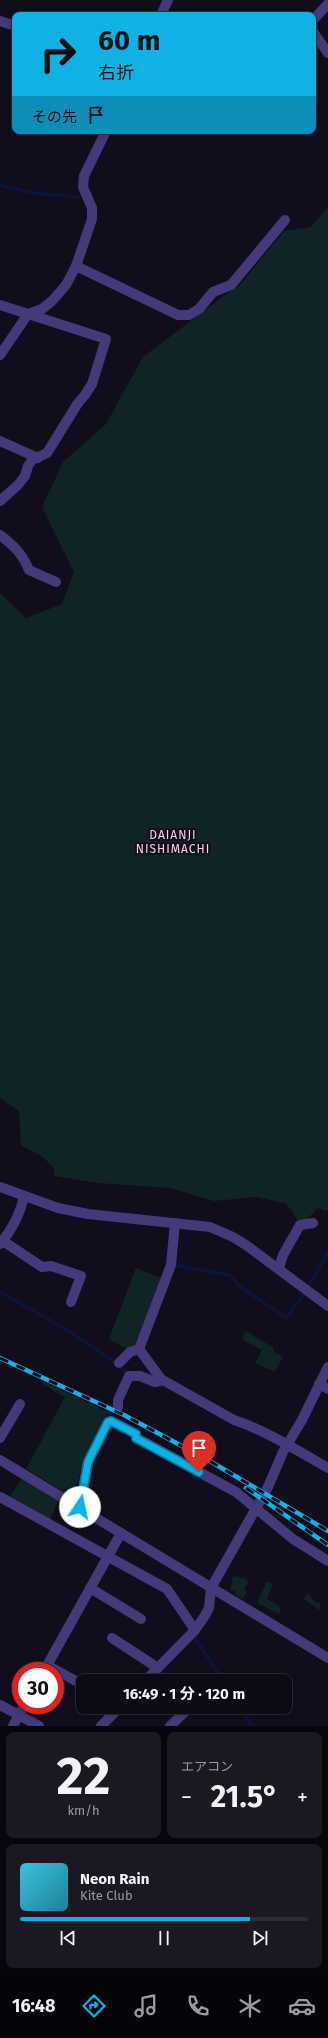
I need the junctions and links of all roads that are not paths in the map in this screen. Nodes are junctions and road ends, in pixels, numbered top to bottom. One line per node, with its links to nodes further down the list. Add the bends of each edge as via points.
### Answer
1 (168, 0): 3 (street)
2 (328, 4): 4 (street)
3 (162, 12)
4 (316, 17)
5 (0, 21): 6 (street)
6 (12, 25)
7 (316, 36): 8 (street)
8 (328, 53)
9 (105, 134): 11 (street, via 84,176 83,187 92,208 92,219)
10 (285, 220): 11 (street, via 231,285 213,292 199,309 189,314 178,315)
11 (76, 266): 13 (street, via 66,285 52,301 42,309)
12 (0, 305): 13 (street)
13 (28, 314): 14 (street); 16 (street, via 106,338 92,384 47,453)
14 (0, 355)
15 (0, 441): 16 (street)
16 (38, 458): 17 (street, via 32,460 18,485)
17 (0, 501)
18 (0, 535): 19 (street, via 19,551 29,570)
19 (56, 582)
20 (0, 1187): 21 (street)
21 (24, 1197): 23 (street, via 88,1214); 24 (street, via 22,1207)
22 (313, 1222): 25 (street, via 300,1225 283,1255)
23 (175, 1223): 25 (street, via 210,1227 233,1237); 28 (street, via 171,1265)
24 (1, 1243): 26 (street, via 42,1267 52,1266 81,1276)
25 (279, 1268): 27 (street)
26 (71, 1302)
27 (328, 1306)
28 (139, 1349): 29 (street, via 130,1352); 31 (street)
29 (119, 1363)
30 (328, 1366): 32 (street)
31 (161, 1379): 34 (street, via 160,1382 155,1382 140,1376 129,1376 118,1400); 36 (street)
32 (324, 1386): 36 (street)
33 (20, 1404): 35 (street)
34 (118, 1407)
35 (0, 1438)
36 (287, 1446): 38 (street); 41 (street)
37 (0, 1460): 40 (street)
38 (328, 1468)
39 (0, 1497): 43 (street)
40 (75, 1504): 41 (street, via 88,1462 108,1422 111,1421 136,1434 136,1438 236,1492); 42 (street)
41 (253, 1506): 44 (street, via 293,1539); 46 (street)
42 (121, 1533): 43 (street); 46 (street)
43 (108, 1556): 45 (street); 48 (street, via 168,1589)
44 (328, 1560)
45 (90, 1588): 47 (street); 51 (street)
46 (211, 1588): 48 (street, via 209,1608); 50 (street)
47 (141, 1619)
48 (193, 1630): 52 (street)
49 (112, 1638): 52 (street)
50 (328, 1658)
51 (48, 1662)
52 (158, 1668): 53 (street)
53 (152, 1674)
54 (64, 1676): 55 (street)
55 (76, 1682)
56 (0, 1705): 59 (street)
57 (112, 1714): 62 (street)
58 (183, 1714): 63 (street)
59 (19, 1715): 60 (street); 61 (street)
60 (13, 1726)
61 (39, 1726)
62 (101, 1726)
63 (170, 1726)

